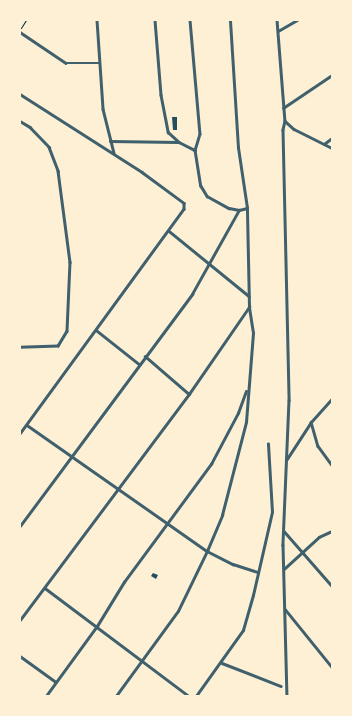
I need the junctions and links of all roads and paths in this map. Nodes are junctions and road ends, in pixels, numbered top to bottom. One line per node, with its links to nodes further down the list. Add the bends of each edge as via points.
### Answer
1 (26, 20): 8 (path)
2 (96, 20): 10 (street)
3 (155, 20): 18 (street, via 164,119 168,132)
4 (190, 20): 21 (street, via 200,134)
5 (230, 20): 23 (street, via 236,122)
6 (277, 20): 9 (street)
7 (297, 20): 9 (street)
8 (20, 31): 10 (street, via 66,63)
9 (278, 31): 13 (street)
10 (100, 63): 17 (street, via 103,109)
11 (332, 75): 13 (street)
12 (20, 94): 22 (street)
13 (283, 108): 15 (street)
14 (20, 121): 30 (street, via 30,127 49,147 58,171 70,262 67,331 58,346)
15 (285, 121): 19 (street, via 294,129); 41 (street, via 283,130)
16 (332, 138): 19 (street)
17 (110, 141): 18 (street); 22 (street)
18 (179, 142): 21 (street)
19 (324, 144): 20 (street)
20 (332, 148)
21 (195, 150): 24 (street, via 199,158 201,186 207,196 229,208)
22 (114, 153): 25 (street, via 184,203 184,209)
23 (247, 208): 24 (street); 27 (street)
24 (239, 210): 26 (street)
25 (169, 231): 26 (street); 29 (street)
26 (210, 264): 27 (street); 31 (street, via 192,294)
27 (249, 296): 28 (street)
28 (249, 307): 33 (street, via 254,333); 34 (street)
29 (96, 330): 32 (street); 37 (street)
30 (20, 347)
31 (145, 356): 32 (street); 34 (street)
32 (139, 364): 40 (street)
33 (247, 388): 44 (street, via 238,413 211,464); 48 (street, via 246,422 222,515)
34 (189, 394): 43 (street)
35 (332, 399): 36 (street)
36 (311, 422): 41 (street); 42 (street, via 318,446)
37 (27, 425): 38 (street); 40 (street)
38 (20, 434)
39 (268, 444): 51 (street, via 272,512)
40 (71, 458): 43 (street); 45 (street)
41 (287, 460): 46 (street)
42 (332, 466)
43 (118, 490): 44 (street); 53 (street)
44 (166, 524): 48 (street); 56 (street)
45 (20, 526)
46 (283, 530): 49 (street); 50 (street)
47 (332, 531): 49 (street, via 319,536)
48 (207, 551): 51 (street, via 233,564); 58 (street, via 178,611)
49 (305, 553): 50 (street); 52 (street)
50 (284, 570): 54 (street)
51 (258, 572): 59 (street, via 243,630)
52 (332, 586)
53 (45, 588): 55 (street); 56 (street)
54 (285, 608): 60 (street); 67 (street)
55 (20, 620)
56 (96, 626): 58 (street); 61 (street)
57 (20, 656): 61 (street)
58 (142, 661): 64 (street); 65 (street)
59 (222, 663): 62 (street, via 234,670); 66 (street)
60 (332, 667)
61 (56, 682): 63 (street)
62 (281, 686)
63 (46, 696)
64 (116, 696)
65 (189, 696)
66 (196, 696)
67 (287, 696)

